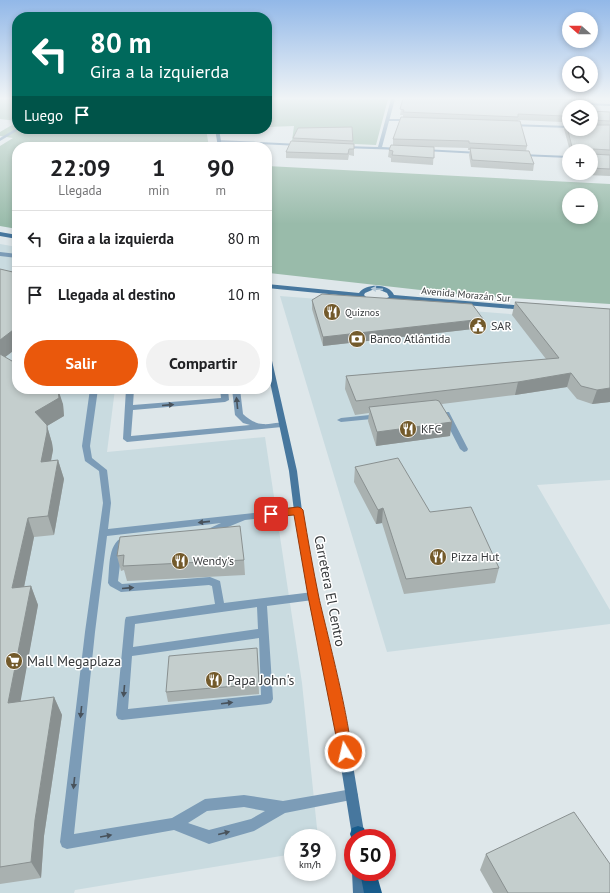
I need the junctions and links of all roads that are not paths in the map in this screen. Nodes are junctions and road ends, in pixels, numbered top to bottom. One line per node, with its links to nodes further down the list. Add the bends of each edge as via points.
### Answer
1 (219, 141): 3 (street)
2 (382, 141): 7 (street)
3 (240, 142)
4 (272, 144): 5 (street)
5 (303, 145)
6 (342, 147): 7 (street)
7 (380, 148): 8 (street)
8 (403, 149)
9 (419, 150): 10 (street)
10 (482, 153)
11 (514, 154): 12 (street)
12 (562, 157)
13 (1, 236): 14 (main road)
14 (12, 237)
15 (0, 254): 16 (street)
16 (12, 255)
17 (272, 286): 18 (main road, Avenida Morazán Sur)
18 (361, 295): 19 (main road, Avenida Morazán Sur, via 372,302 382,302); 19 (main road, Avenida Morazán Sur, one-way to 18, via 390,292 378,288 368,289)
19 (392, 297): 20 (main road, Avenida Morazán Sur)
20 (531, 309)
21 (272, 376): 30 (main road, Carretera El Centro)
22 (93, 394): 35 (street, via 86,446 88,459 103,470 107,503)
23 (130, 394): 26 (street)
24 (224, 394): 26 (street, one-way to 24, via 225,400)
25 (236, 394): 31 (street, one-way to 25, via 250,424 240,418)
26 (129, 408): 31 (street, via 127,439)
27 (439, 411): 32 (street, via 448,416)
28 (389, 415): 29 (street)
29 (341, 420)
30 (282, 425): 31 (street); 33 (main road, Carretera El Centro, via 293,471)
31 (266, 427)
32 (464, 448)
33 (298, 510): 34 (street); 36 (main road, Carretera El Centro)
34 (244, 517): 35 (street, one-way to 35); 38 (street, one-way to 38, via 214,531 137,536 126,539 117,547 113,583 121,588 210,580 217,584)
35 (104, 533): 43 (street, one-way to 43, via 90,632 67,842)
36 (313, 596): 37 (street); 41 (main road, Carretera El Centro, via 340,723)
37 (262, 602): 38 (street); 39 (street)
38 (220, 608): 40 (street, via 130,620)
39 (264, 633): 40 (street); 40 (street, one-way to 39, via 122,716 267,699)
40 (128, 652)
41 (352, 796): 42 (street); 44 (main road, Carretera El Centro)
42 (283, 807): 43 (street, via 244,801 205,805); 43 (street, one-way to 42, via 209,837 254,825)
43 (174, 824)
44 (357, 829)
45 (360, 881): 47 (main road)
46 (370, 881): 48 (main road)
47 (360, 893)
48 (373, 893)

